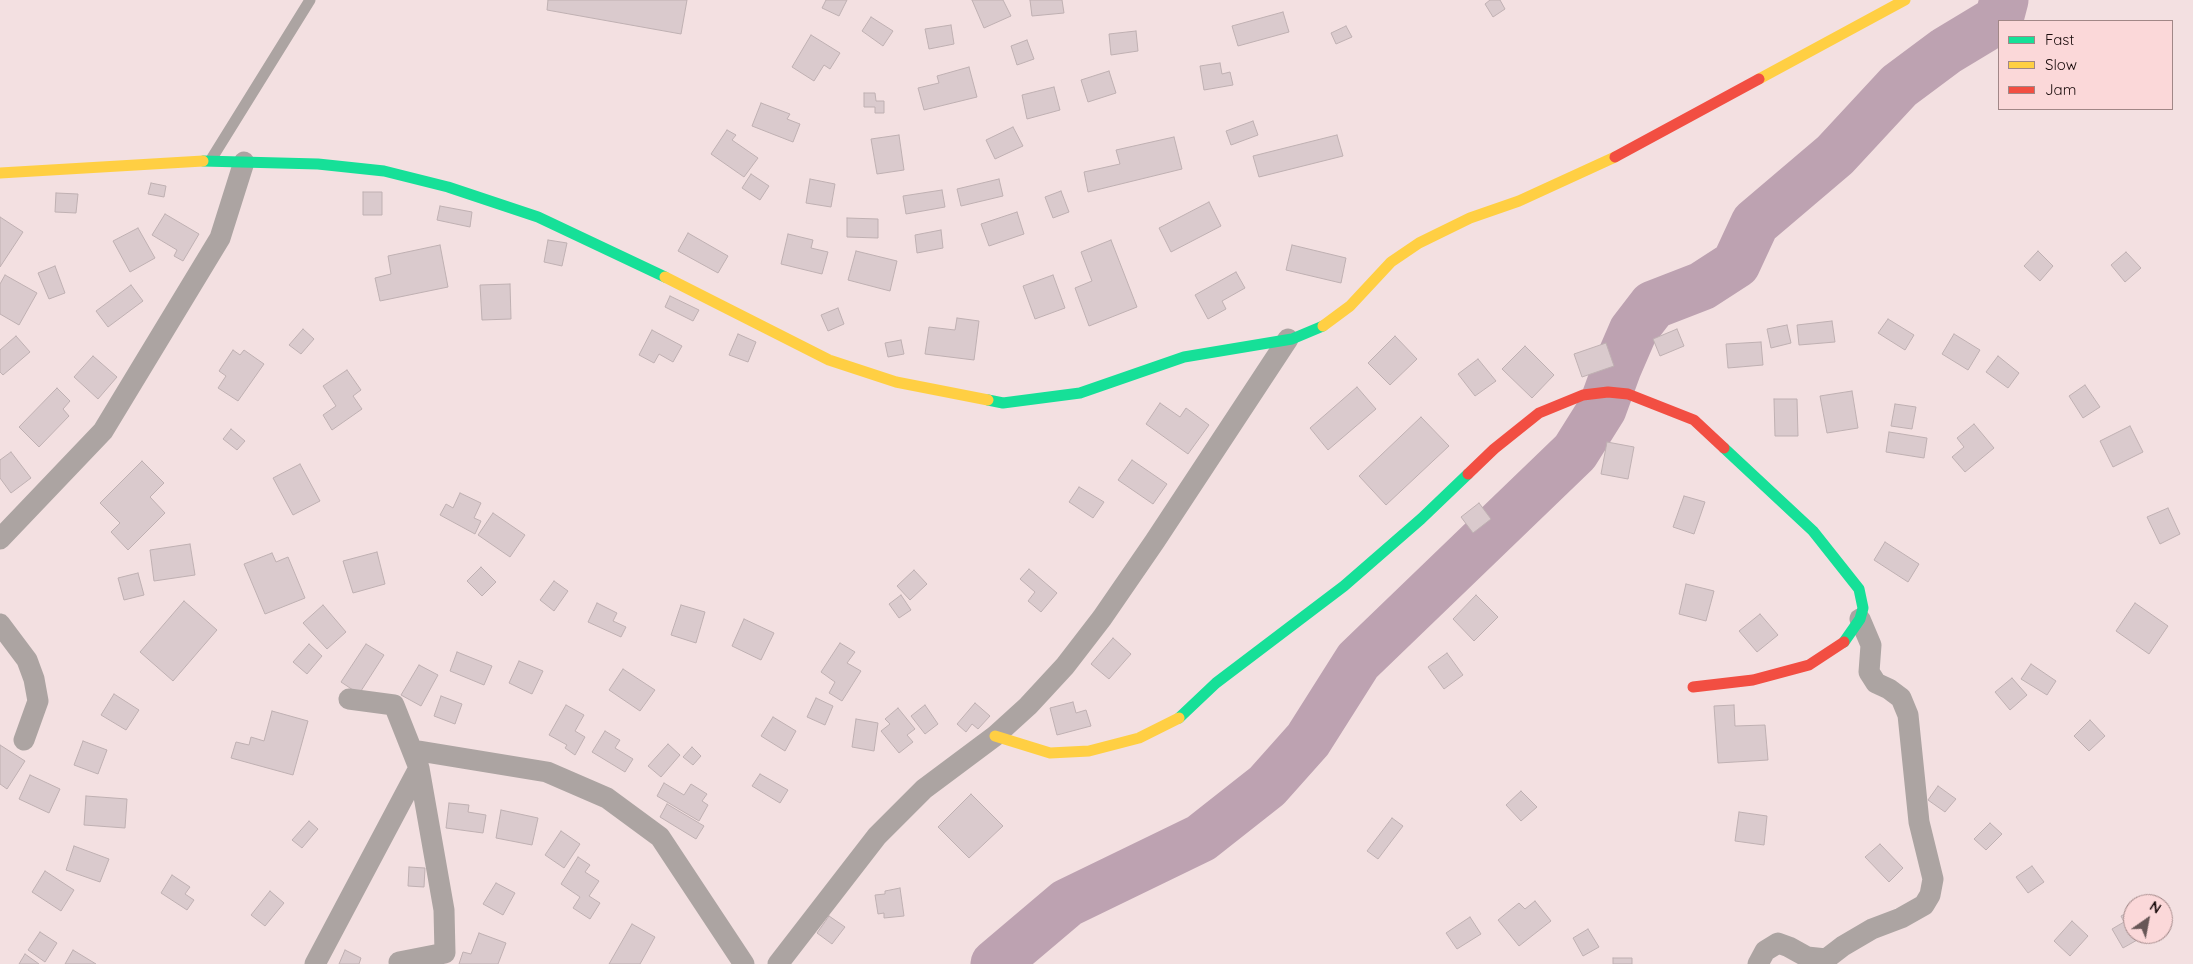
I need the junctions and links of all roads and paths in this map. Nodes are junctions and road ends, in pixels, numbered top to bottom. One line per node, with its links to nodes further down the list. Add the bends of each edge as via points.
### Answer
1 (310, 0): 3 (lane)
2 (1905, 0): 6 (street, via 1626,152 1419,243 1391,262 1350,306 1319,330)
3 (211, 160): 4 (street); 5 (street)
4 (244, 162): 6 (street, via 318,164 384,171 448,187 538,217 656,272 829,360 896,382 1003,402 1080,393 1184,357); 7 (street, via 220,238 103,432)
5 (0, 173)
6 (1288, 339): 12 (street, via 1102,618 1066,666)
7 (0, 539)
8 (1860, 619): 10 (street, via 1844,643 1809,665 1753,680); 12 (street, via 1863,608 1858,589 1813,532 1694,420 1628,394 1583,395 1539,413 1494,449 1344,586 1216,683 1179,718 1139,738 1089,751 1050,753); 19 (street, via 1871,645 1870,672 1876,683 1901,698 1908,715 1919,822 1933,879 1930,895 1924,905 1872,929 1826,959 1807,957 1778,943 1765,952)
9 (0, 624): 13 (street, via 27,660 34,679 38,702)
10 (1693, 687)
11 (349, 698): 14 (street, via 394,705)
12 (995, 736): 18 (street, via 924,789 877,836)
13 (24, 740)
14 (416, 759): 15 (street, via 444,910 444,953); 16 (street); 17 (street, via 547,772 607,798 660,837)
15 (399, 962)
16 (315, 964)
17 (744, 964)
18 (778, 964)
19 (1758, 964)

